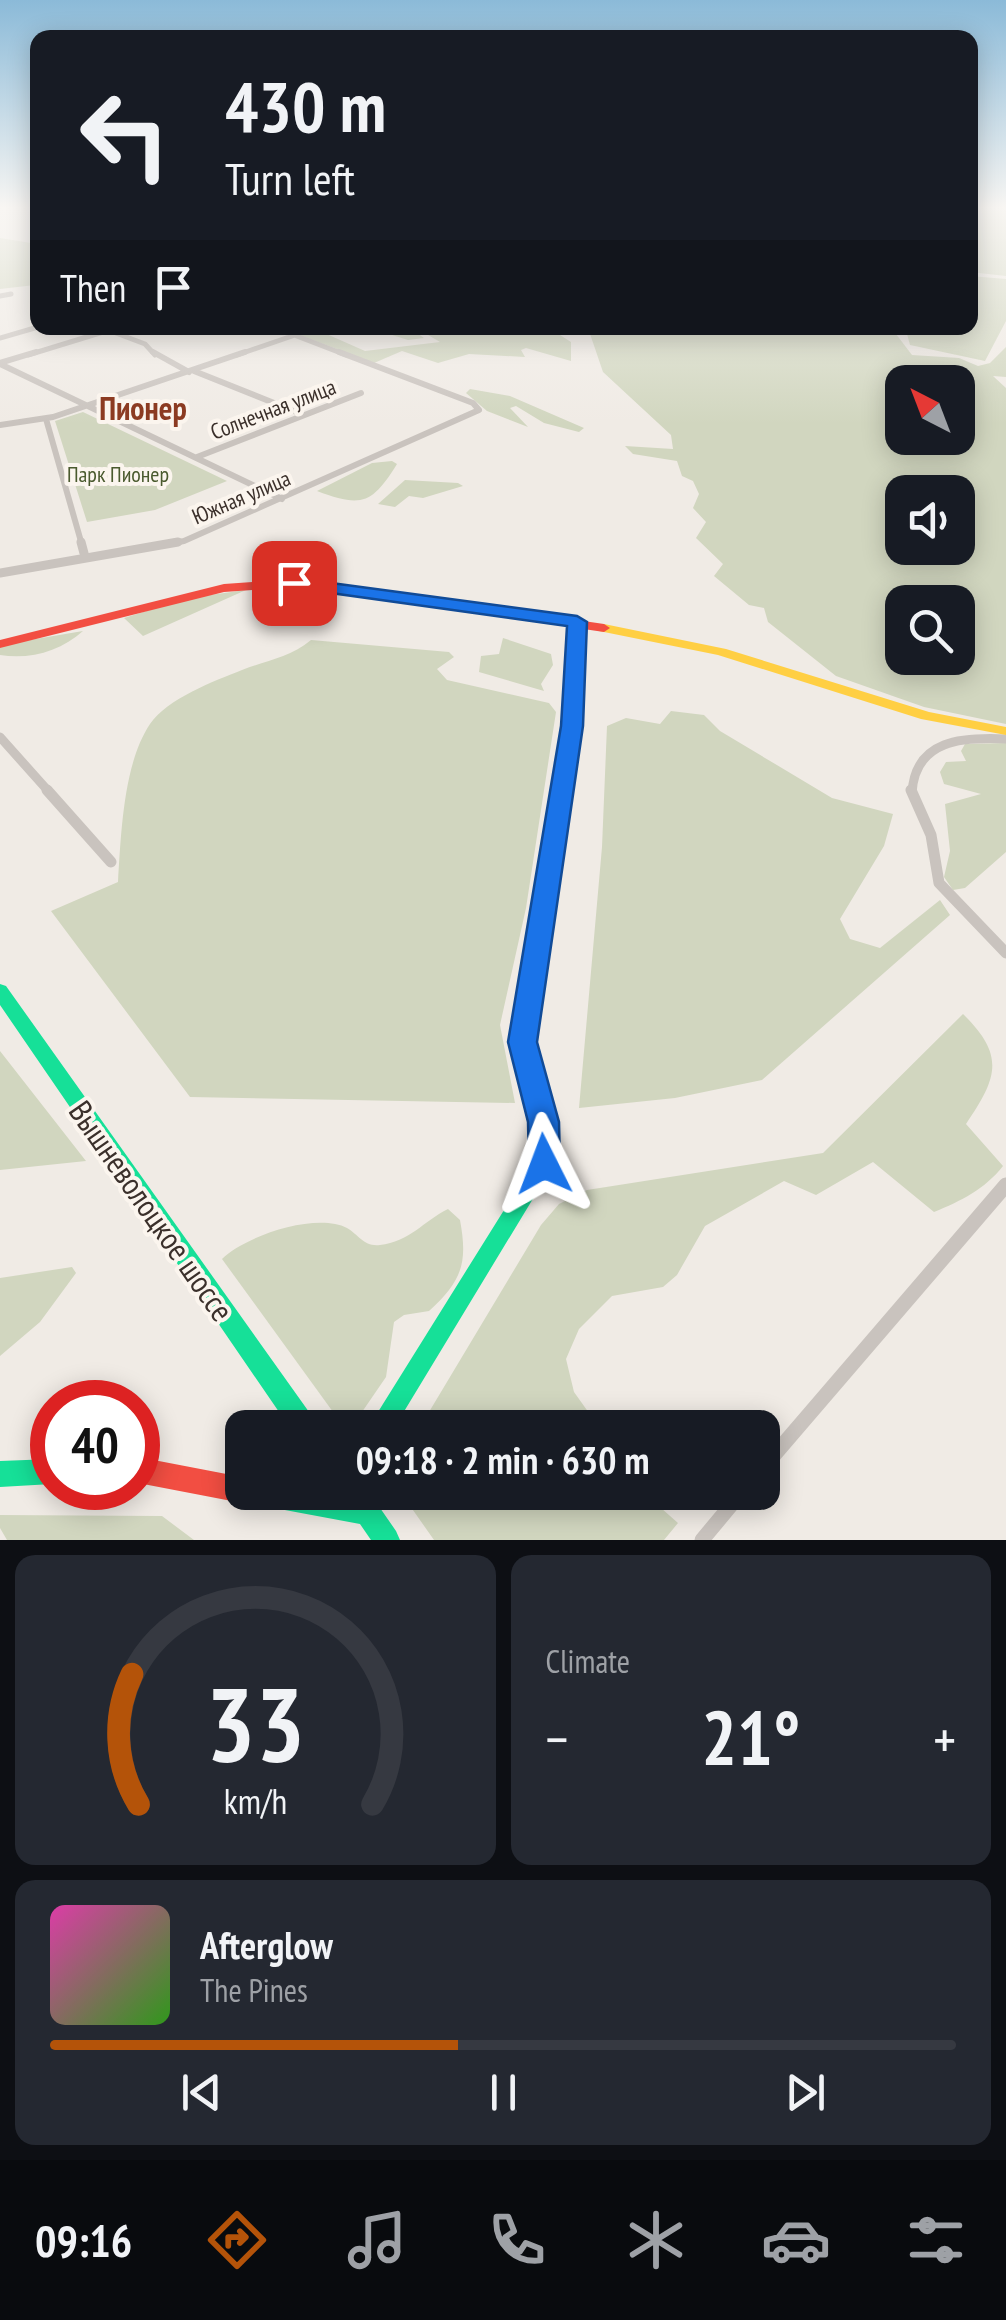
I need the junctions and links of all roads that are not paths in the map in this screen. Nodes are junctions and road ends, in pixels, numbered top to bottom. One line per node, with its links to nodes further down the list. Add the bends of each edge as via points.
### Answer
1 (10, 294): 2 (street)
2 (0, 296)
3 (30, 329): 7 (street)
4 (92, 335): 8 (street)
5 (125, 335): 9 (street)
6 (296, 335): 9 (street); 16 (street, Южная улица, via 480,408)
7 (0, 338)
8 (0, 364): 11 (street)
9 (191, 372): 11 (street); 12 (street)
10 (361, 393): 12 (street, Солнечная улица)
11 (90, 406): 13 (street); 15 (street)
12 (304, 416): 15 (street, Солнечная улица)
13 (46, 418): 14 (street); 17 (street)
14 (0, 425)
15 (198, 457): 16 (street)
16 (282, 499): 17 (street, Южная улица, via 184,541)
17 (85, 557): 18 (street, Южная улица)
18 (0, 573)
19 (577, 622): 20 (street, via 388,594 259,584); 21 (street, via 721,652 926,716); 29 (street, via 572,726 522,1042 544,1122 544,1164)
20 (0, 644)
21 (1006, 731)
22 (0, 737): 24 (street)
23 (1006, 739): 25 (street, via 936,745 922,755 912,791 928,819 940,882)
24 (112, 862)
25 (1006, 953)
26 (0, 991): 28 (street, Вышневолоцкое шоссе)
27 (1006, 1185): 30 (street)
28 (292, 1410)
29 (391, 1410)
30 (780, 1448)
31 (30, 1473): 32 (street)
32 (0, 1474)
33 (160, 1474): 34 (street)
34 (225, 1487)
35 (352, 1510): 38 (street)
36 (366, 1510): 38 (street)
37 (727, 1510): 40 (street)
38 (368, 1513): 39 (street)
39 (387, 1540)
40 (702, 1540)

